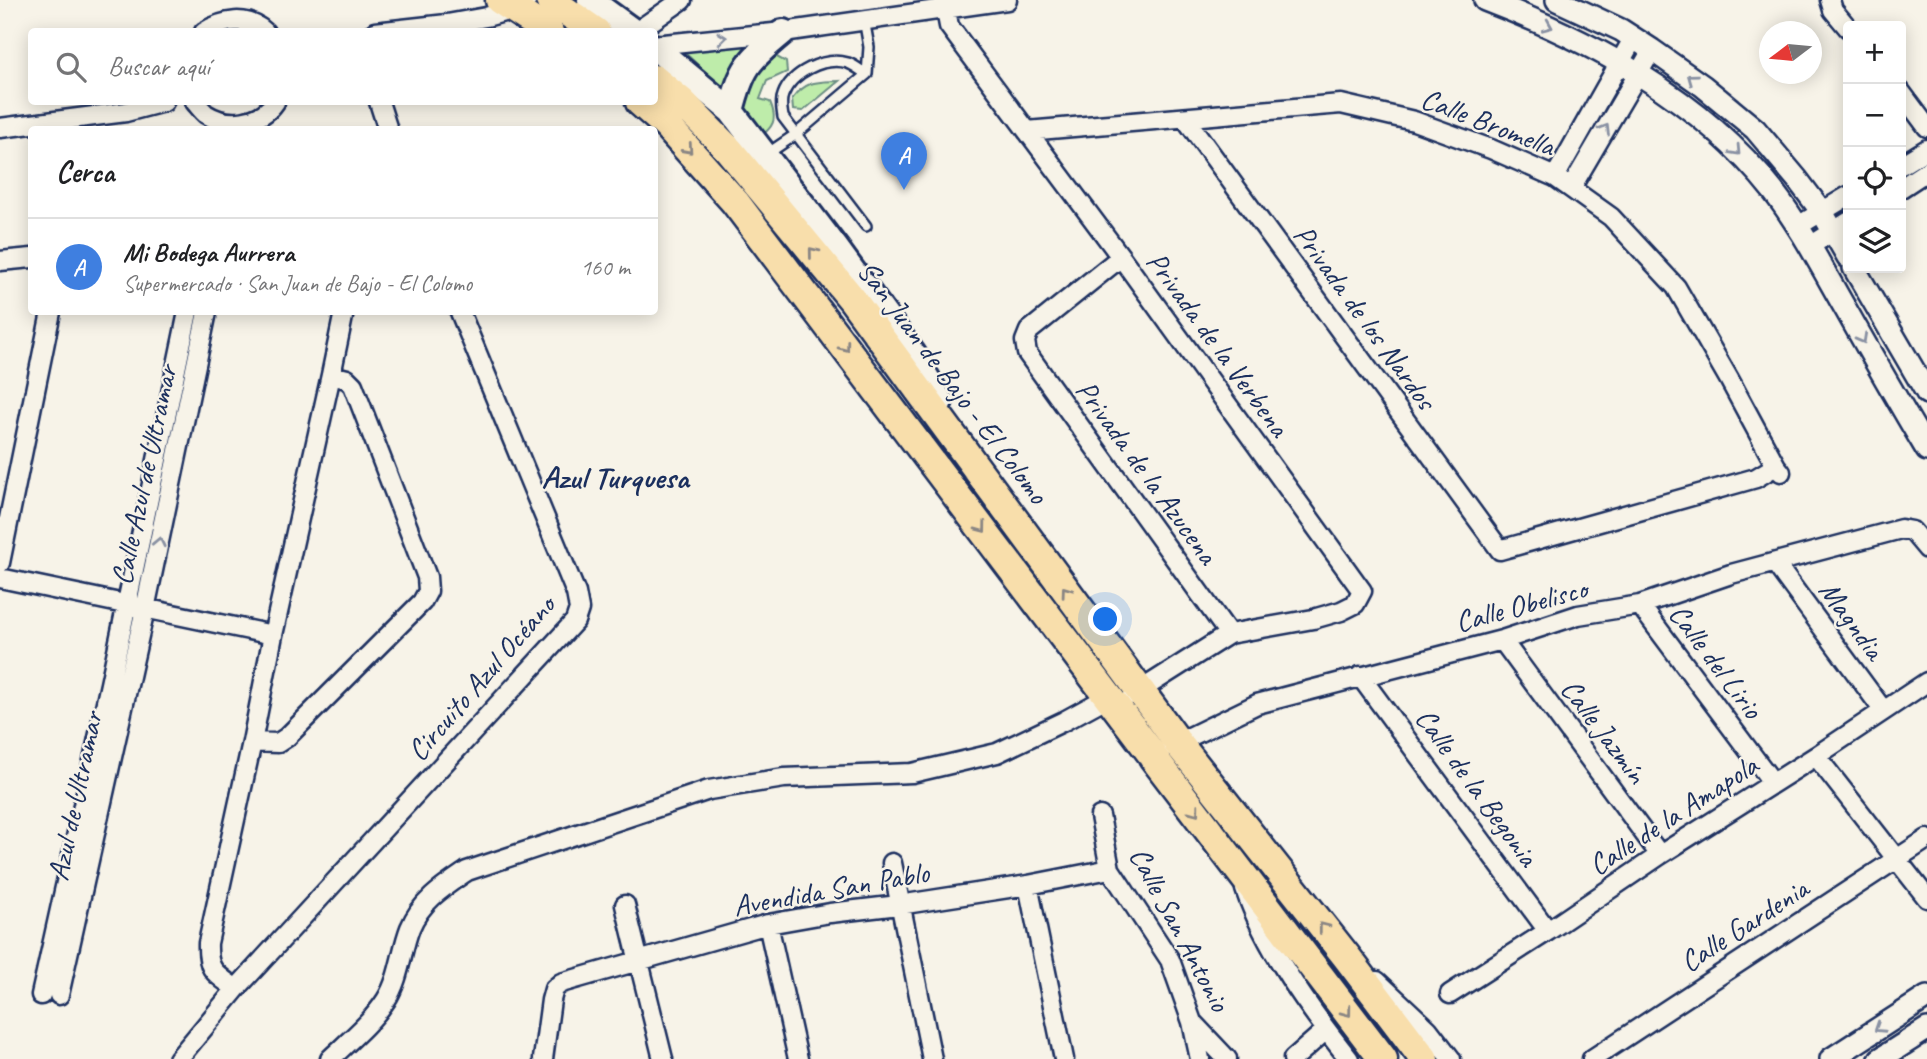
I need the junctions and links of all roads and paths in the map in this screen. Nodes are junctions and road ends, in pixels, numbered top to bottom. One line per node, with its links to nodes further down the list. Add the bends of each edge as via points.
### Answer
1 (550, 0): 17 (main road)
2 (590, 0): 18 (main road)
3 (682, 0): 19 (street)
4 (1007, 0): 9 (street)
5 (1485, 0): 25 (street, one-way to 25)
6 (1557, 0): 21 (street)
7 (1830, 0): 12 (street)
8 (514, 3): 15 (street, via 486,17); 16 (main road)
9 (944, 4): 10 (street); 42 (street, Privada de la Verbena, via 949,26)
10 (884, 8): 11 (street)
11 (864, 19): 20 (street); 26 (lane)
12 (1843, 22)
13 (210, 28): 14 (street, via 240,21)
14 (262, 28)
15 (410, 28)
16 (544, 28)
17 (590, 28)
18 (629, 28)
19 (641, 28)
20 (783, 32): 22 (street, one-way to 20); 35 (main road, via 746,66)
21 (1633, 39): 24 (street); 25 (street)
22 (658, 46)
23 (658, 49): 35 (main road)
24 (1652, 50): 27 (street); 52 (street, one-way to 24, via 1755,129)
25 (1620, 62): 27 (street); 48 (street)
26 (867, 74): 43 (lane); 43 (lane, via 848,63 829,62 807,69 789,82 781,98 783,117)
27 (1638, 74): 50 (street, one-way to 27); 54 (street, one-way to 54, via 1729,143)
28 (658, 82): 70 (main road, San Juan de Bajo - El Colomo, one-way to 28, via 852,299 729,150)
29 (1906, 99): 40 (street)
30 (153, 105): 41 (street)
31 (198, 105): 38 (street)
32 (273, 105): 37 (street)
33 (380, 105): 39 (street)
34 (643, 105): 84 (main road, one-way to 84, via 735,202)
35 (731, 111): 45 (main road)
36 (1185, 118): 42 (street, Calle Bromella); 48 (street, Calle Bromella, via 1341,104 1415,121); 69 (street, Privada de los Nardos, via 1500,550)
37 (248, 125): 38 (street)
38 (227, 126)
39 (387, 126)
40 (1927, 127)
41 (0, 128)
42 (1027, 131): 57 (street, Privada de la Verbena)
43 (795, 135): 45 (lane); 53 (lane)
44 (1927, 149): 46 (street)
45 (765, 156): 70 (main road, via 913,354)
46 (1906, 162)
47 (1927, 171): 49 (street)
48 (1555, 177): 50 (street, Calle Bromella)
49 (1906, 185)
50 (1570, 188): 69 (street, Calle Bromella, via 1611,216 1676,287)
51 (1843, 199): 52 (street)
52 (1822, 212): 54 (street); 55 (street)
53 (866, 226)
54 (1798, 226): 56 (street)
55 (1841, 227): 56 (street)
56 (1810, 246): 68 (street, one-way to 68)
57 (1121, 257): 78 (street, Privada de la Azucena, via 1029,331 1027,353); 78 (street, Privada de la Verbena, via 1362,591 1355,604 1340,611)
58 (28, 258): 59 (street)
59 (0, 261)
60 (1857, 273): 67 (street)
61 (50, 315): 72 (street)
62 (187, 315): 75 (street, Calle Azul de Ultramar)
63 (206, 315): 77 (street, Calle Azul de Ultramar, one-way to 63)
64 (343, 315): 66 (street)
65 (461, 315): 106 (street, Circuito Azul Océano, via 576,593 579,609 575,621)
66 (331, 375): 79 (street); 87 (street, via 347,379 353,386 427,577 428,591 286,737 278,743)
67 (1927, 393)
68 (1927, 450)
69 (1778, 469)
70 (992, 489): 83 (main road, San Juan de Bajo - El Colomo, one-way to 70)
71 (1927, 549): 73 (street, Calle Obelisco, via 1912,531 1901,529)
72 (0, 563)
73 (1775, 563): 76 (street, Calle Obelisco); 85 (street, Magndia)
74 (0, 578): 75 (street)
75 (125, 605): 77 (street); 77 (street, Azul de Ultramar, via 50,995)
76 (1640, 605): 80 (street, Calle Obelisco, via 1578,615); 90 (street, Calle del Lirio)
77 (145, 609): 79 (street)
78 (1229, 634): 83 (street)
79 (273, 635): 87 (street)
80 (1502, 640): 81 (street, Calle Obelisco); 93 (street, Calle Jazmín)
81 (1360, 676): 86 (street, Calle Obelisco, via 1257,704); 103 (street, Calle de la Begonia)
82 (1927, 682): 85 (street, Calle de la Amapola)
83 (1145, 698): 84 (street); 86 (main road, San Juan de Bajo - El Colomo)
84 (1116, 708): 88 (main road); 113 (street, via 1064,722 997,753 912,773 784,778 709,790 467,871 433,894 411,926 387,999)
85 (1883, 710): 89 (street, Calle de la Amapola)
86 (1175, 739): 88 (street, Calle Obelisco); 104 (main road, San Juan de Bajo - El Colomo, one-way to 86)
87 (252, 742): 106 (street, via 208,943 207,959 214,972)
88 (1152, 755): 96 (main road, one-way to 96)
89 (1816, 756): 90 (street, Calle de la Amapola); 94 (street)
90 (1773, 783): 93 (street, Calle de la Amapola)
91 (1100, 816): 97 (street, Calle San Antonio)
92 (1927, 839): 94 (street, Calle Gardenia)
93 (1661, 855): 103 (street, Calle de la Amapola)
94 (1896, 858): 99 (street); 126 (street, Calle Gardenia)
95 (892, 863): 101 (street)
96 (1236, 866): 111 (street, via 1254,916); 123 (main road, one-way to 123)
97 (1110, 869): 98 (street, Avendida San Pablo); 109 (street, Calle San Antonio, via 1170,960)
98 (1028, 885): 101 (street, Avendida San Pablo); 118 (street)
99 (1927, 898)
100 (625, 905): 105 (street)
101 (899, 905): 102 (street, Avendida San Pablo); 117 (street)
102 (768, 924): 105 (street, Avendida San Pablo); 116 (street)
103 (1548, 931): 107 (street, Calle de la Amapola)
104 (1346, 956): 124 (main road, San Juan de Bajo - El Colomo); 125 (street, via 1419,1020)
105 (639, 961): 114 (street, Avendida San Pablo, via 561,983 554,989); 115 (street)
106 (236, 989): 112 (street, Circuito Azul Océano)
107 (1450, 994)
108 (1927, 997): 127 (street, one-way to 127)
109 (1192, 1022): 119 (street); 120 (street, Calle San Antonio)
110 (1927, 1028): 128 (street)
111 (1326, 1030): 121 (street); 122 (street)
112 (178, 1059)
113 (331, 1059)
114 (543, 1059)
115 (663, 1059)
116 (798, 1059)
117 (932, 1059)
118 (1064, 1059)
119 (1200, 1059)
120 (1227, 1059)
121 (1293, 1059)
122 (1349, 1059)
123 (1384, 1059)
124 (1424, 1059)
125 (1451, 1059)
126 (1592, 1059)
127 (1831, 1059)
128 (1880, 1059)

